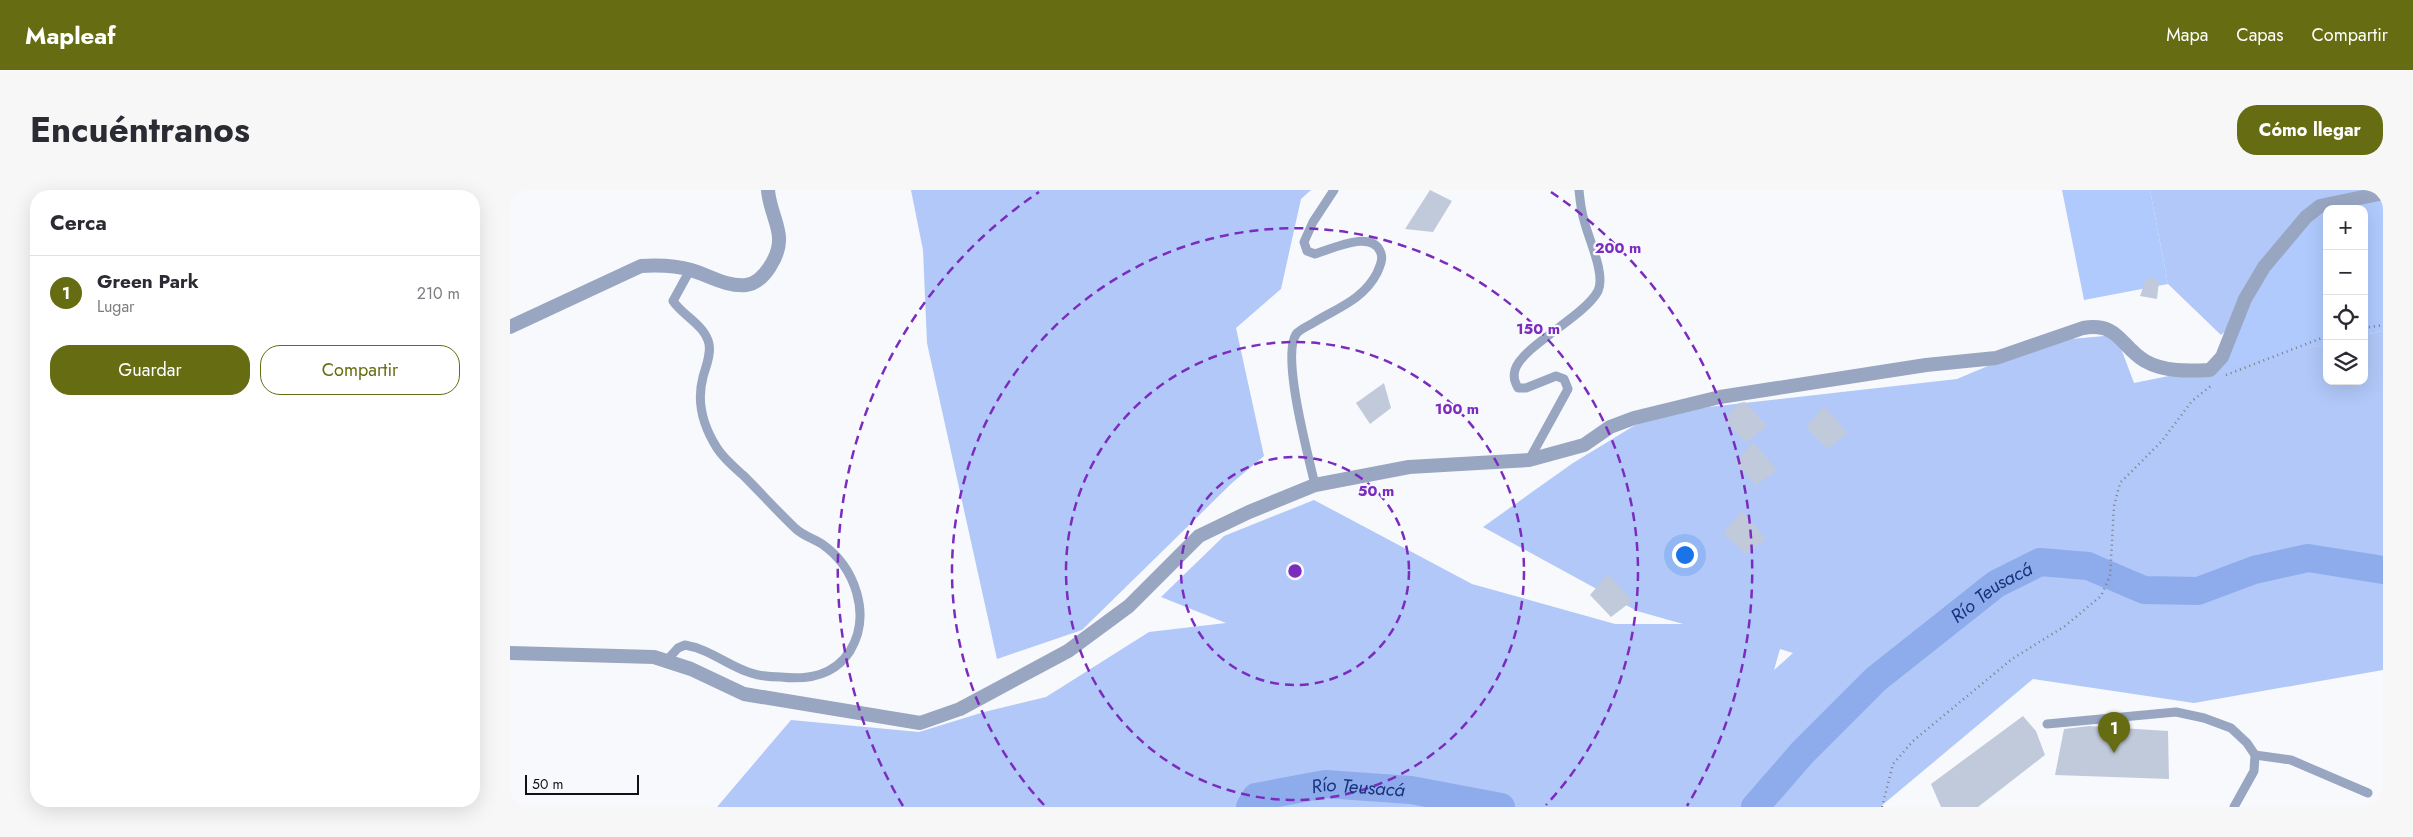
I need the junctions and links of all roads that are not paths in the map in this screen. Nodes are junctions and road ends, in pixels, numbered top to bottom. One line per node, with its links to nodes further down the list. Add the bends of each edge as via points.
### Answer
1 (768, 190): 5 (street, via 769,206 779,238 776,256 760,278 748,285 735,285)
2 (1334, 190): 8 (lane, via 1307,235 1304,242 1307,250 1315,254 1368,241 1378,245 1382,255 1371,285 1348,305 1297,333 1291,345 1300,420)
3 (1579, 190): 7 (lane, via 1583,219 1600,276 1598,289 1591,300 1538,344 1516,368 1514,379 1518,388 1556,376 1564,379 1568,389)
4 (2383, 193): 7 (street, via 2320,206 2306,217 2264,267 2245,300 2222,357 2210,370 2179,371 2145,361 2116,334 2095,326 1996,358 1926,365 1720,397 1634,418 1610,427 1584,445)
5 (690, 270): 6 (street, via 662,265 641,266); 10 (lane, via 673,301 700,326 709,343 699,401 708,432 723,457 765,499 798,531 822,544 842,563 856,588 858,623 854,644 843,661 813,678 751,673 685,645)
6 (510, 327)
7 (1529, 460): 8 (street, via 1409,467)
8 (1315, 485): 10 (street, via 1199,536 1129,606 1068,651 960,709 920,724 744,694)
9 (510, 653): 10 (street)
10 (667, 660)
11 (2047, 724): 12 (lane, via 2176,712 2231,728 2248,743)
12 (2255, 755): 13 (lane, via 2291,760); 14 (lane, via 2254,771)
13 (2368, 793)
14 (2234, 807)

